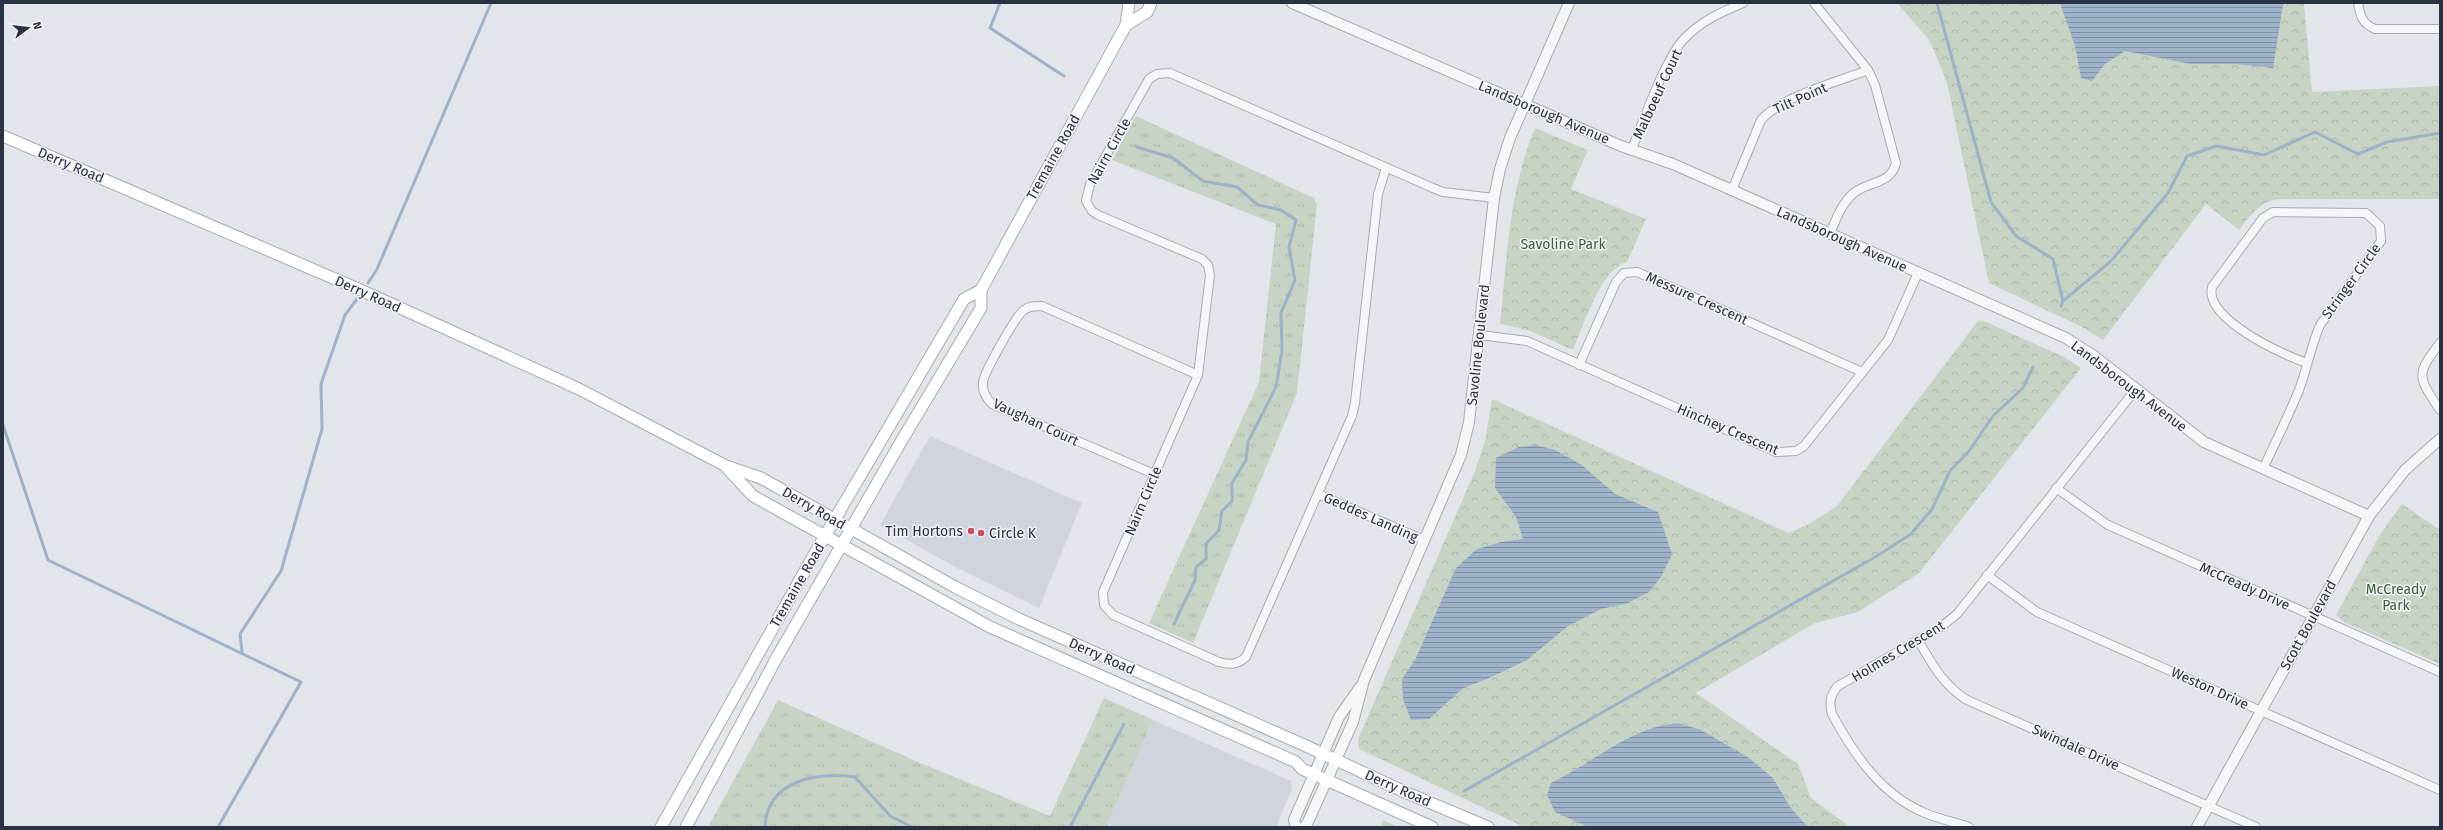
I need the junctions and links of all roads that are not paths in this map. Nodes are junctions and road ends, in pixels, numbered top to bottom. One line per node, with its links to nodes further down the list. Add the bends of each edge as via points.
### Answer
1 (1129, 3): 8 (main road, Tremaine Road)
2 (1151, 3): 8 (main road, Tremaine Road, via 1147,12)
3 (1292, 3): 11 (street, Landsborough Avenue)
4 (1569, 3): 11 (street, Savoline Boulevard)
5 (1743, 3): 13 (street, Malboeuf Court, via 1714,15 1683,40 1670,60)
6 (1814, 3): 10 (street)
7 (2358, 3): 9 (street, via 2362,20 2375,29)
8 (1126, 25): 19 (main road, Tremaine Road)
9 (2440, 29)
10 (1868, 70): 15 (street, Tilt Point, via 1789,100 1768,112 1761,120); 17 (street, via 1875,85 1896,163 1890,176 1856,191 1848,198)
11 (1525, 104): 13 (street, Landsborough Avenue); 16 (street, Savoline Boulevard, via 1504,155)
12 (3, 136): 29 (main road, Derry Road, via 356,288 579,389)
13 (1632, 149): 15 (street, Landsborough Avenue)
14 (1386, 168): 16 (street, Nairn Circle, via 1443,192); 25 (street, Nairn Circle, via 1170,73 1156,74 1149,79 1090,184 1086,201 1098,215 1202,259 1208,265 1210,275); 33 (street, Nairn Circle, via 1378,194 1355,403 1348,426)
15 (1732, 190): 17 (street, Landsborough Avenue)
16 (1494, 198): 20 (street, Savoline Boulevard)
17 (1830, 234): 18 (street, Landsborough Avenue)
18 (1918, 273): 24 (street, Hinchey Crescent, via 1888,340); 26 (street, Landsborough Avenue, via 2066,338)
19 (981, 290): 35 (main road, Tremaine Road, via 964,299); 36 (main road, Tremaine Road, via 981,308)
20 (1480, 335): 23 (street, Hinchey Crescent, via 1528,341); 38 (street, Savoline Boulevard, via 1466,439)
21 (2440, 342): 27 (street, via 2423,366 2422,375 2425,388)
22 (2307, 363): 22 (street, Stringer Circle, via 2325,315 2381,241 2380,226 2366,213 2273,212 2263,218 2212,287 2212,300 2225,315 2262,345); 30 (street, Stringer Circle, via 2299,390)
23 (1578, 365): 24 (street, Hinchey Crescent, via 1783,453 1796,451 1804,446); 24 (street, Messure Crescent, via 1616,282 1624,274 1637,272)
24 (1862, 372)
25 (1198, 374): 31 (street, Nairn Circle); 31 (street, Vaughan Court, via 1042,306 1035,306 1028,307 1019,314 985,376 983,391 992,404)
26 (2136, 389): 30 (street, Landsborough Avenue, via 2204,442); 32 (street, Holmes Crescent)
27 (2440, 410)
28 (2440, 439): 34 (street, Scott Boulevard, via 2405,470)
29 (726, 466): 35 (main road, Derry Road, via 761,478); 37 (main road, Derry Road, via 753,496)
30 (2263, 469): 34 (street, Landsborough Avenue)
31 (1154, 474): 33 (street, Nairn Circle, via 1103,592 1104,605 1113,615 1229,665 1236,664 1246,657)
32 (2056, 488): 40 (street, Holmes Crescent); 41 (street, McCready Drive, via 2108,525)
33 (1318, 494): 38 (street, Geddes Landing)
34 (2369, 516): 41 (street, Scott Boulevard)
35 (834, 520): 36 (main road, Derry Road); 37 (main road, Tremaine Road)
36 (851, 529): 39 (main road, Tremaine Road); 46 (main road, Derry Road, via 955,587 1020,619)
37 (824, 536): 39 (main road, Derry Road); 52 (main road, Tremaine Road)
38 (1424, 540): 44 (street, Savoline Boulevard)
39 (841, 546): 48 (main road, Derry Road, via 990,627 1296,762 1302,769); 53 (main road, Tremaine Road, via 776,659)
40 (1987, 575): 42 (street, Holmes Crescent, via 1956,614); 45 (street, Weston Drive, via 2037,612)
41 (2313, 616): 43 (street, McCready Drive); 45 (street, Scott Boulevard)
42 (1918, 640): 51 (street, Swindale Drive, via 1940,677 1967,700); 58 (street, Holmes Crescent, via 1838,686 1830,700 1832,714 1858,759 1881,782 1925,813)
43 (2440, 672)
44 (1364, 680): 46 (street, Savoline Boulevard, via 1339,718); 47 (street, Savoline Boulevard, via 1353,722)
45 (2261, 710): 50 (street, Weston Drive); 51 (street, Scott Boulevard)
46 (1323, 754): 47 (main road, Derry Road); 48 (street, Savoline Boulevard)
47 (1336, 760): 49 (street, Savoline Boulevard); 57 (main road, Derry Road)
48 (1314, 774): 49 (main road, Derry Road); 54 (street, Savoline Boulevard, via 1294,820)
49 (1327, 780): 55 (street, Savoline Boulevard); 56 (main road, Derry Road)
50 (2440, 790)
51 (2208, 806): 59 (street, Scott Boulevard); 60 (street, Swindale Drive)
52 (661, 827)
53 (686, 827)
54 (1296, 827)
55 (1304, 827)
56 (1432, 827)
57 (1488, 827)
58 (1969, 827)
59 (2197, 827)
60 (2256, 827)

